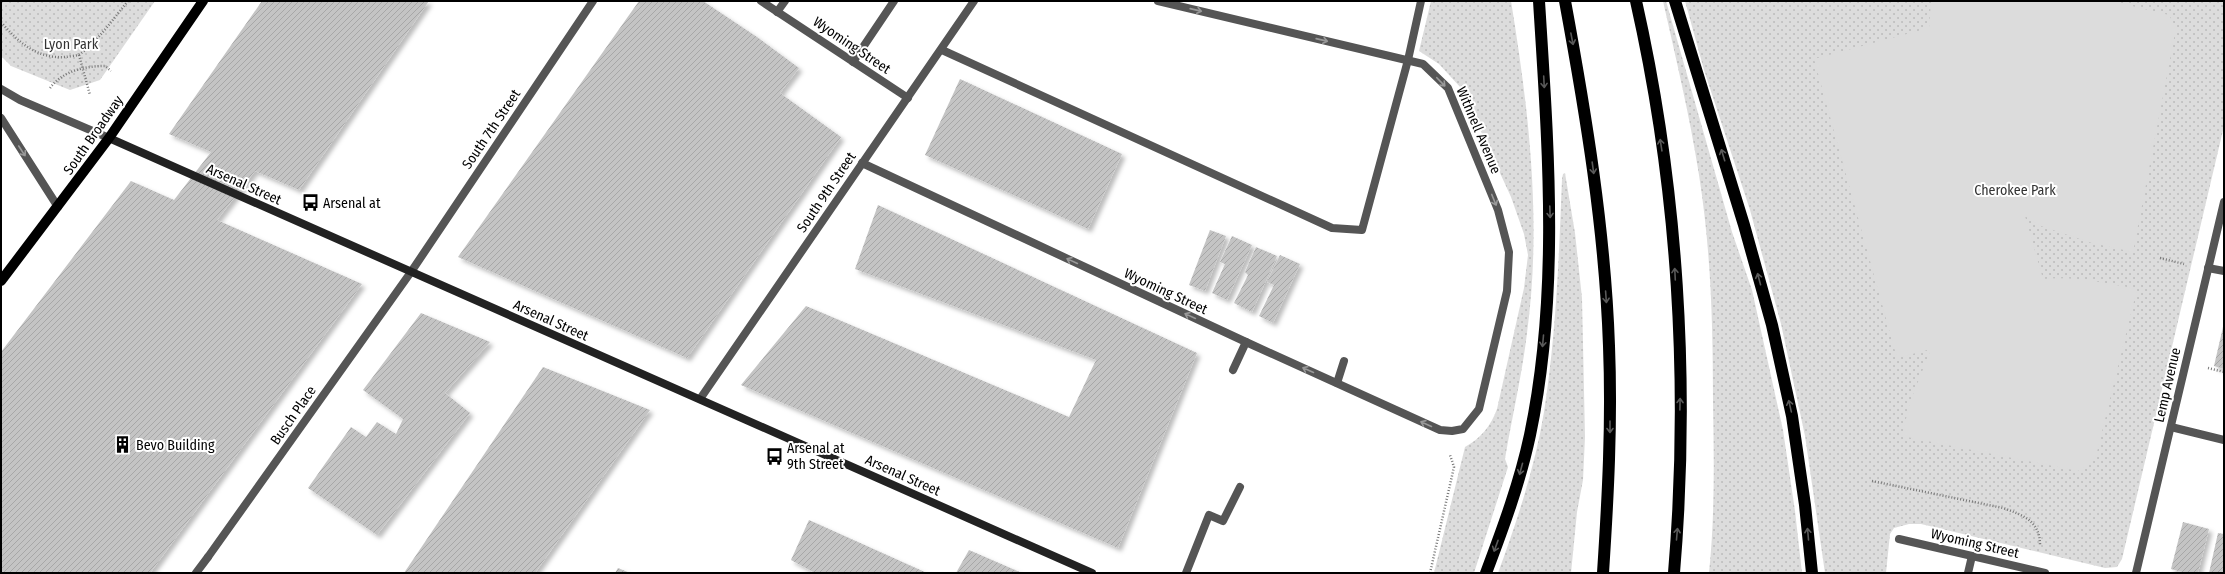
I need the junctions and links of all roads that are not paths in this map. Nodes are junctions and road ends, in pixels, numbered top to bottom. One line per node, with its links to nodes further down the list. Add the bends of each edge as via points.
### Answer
1 (203, 1): 20 (main road, South Broadway)
2 (593, 1): 26 (street, South 7th Street)
3 (761, 1): 13 (street, Wyoming Street)
4 (785, 1): 13 (street)
5 (894, 1): 16 (street)
6 (974, 1): 14 (street, South 9th Street)
7 (1158, 1): 15 (street, Withnell Avenue, one-way to 15)
8 (1421, 1): 15 (street)
9 (1539, 1): 42 (highway, one-way to 42, via 1550,221 1547,306 1541,368 1528,442)
10 (1565, 1): 43 (highway, one-way to 43, via 1585,109 1600,220 1608,330 1610,469)
11 (1636, 1): 44 (highway, one-way to 11, via 1679,512 1680,392 1675,268 1662,149)
12 (1675, 1): 45 (highway, one-way to 12, via 1792,416 1772,325)
13 (777, 12): 16 (street, Wyoming Street)
14 (942, 50): 15 (street, via 1332,228 1362,230); 18 (street, South 9th Street)
15 (1408, 60): 34 (street, Withnell Avenue, one-way to 34, via 1424,64 1448,88 1498,210 1509,252 1507,291 1479,409)
16 (853, 62): 18 (street, Wyoming Street)
17 (1, 89): 20 (street, Arsenal Street, via 20,100)
18 (908, 98): 21 (street, South 9th Street)
19 (1, 118): 23 (street, one-way to 23)
20 (109, 138): 23 (main road, South Broadway); 26 (main road, Arsenal Street)
21 (862, 162): 28 (street, Wyoming Street, one-way to 21); 32 (street, South 9th Street)
22 (2224, 202): 24 (street, Lemp Avenue)
23 (58, 207): 27 (main road, South Broadway)
24 (2208, 268): 25 (street); 33 (street, Lemp Avenue)
25 (2224, 271)
26 (411, 272): 32 (main road, Arsenal Street); 39 (street, Busch Place)
27 (1, 281)
28 (1246, 342): 30 (street); 31 (street, Wyoming Street, one-way to 28)
29 (1344, 361): 31 (street)
30 (1233, 370)
31 (1337, 384): 34 (street, Wyoming Street, one-way to 31, via 1452,431 1440,430)
32 (700, 400): 40 (main road, Arsenal Street)
33 (2171, 427): 35 (street); 48 (street, Lemp Avenue)
34 (1463, 428)
35 (2224, 440)
36 (1240, 487): 41 (street, via 1223,521 1209,515)
37 (1899, 539): 38 (street, Wyoming Street)
38 (1972, 556): 46 (street); 47 (street, Wyoming Street)
39 (196, 573)
40 (1092, 573)
41 (1186, 573)
42 (1486, 573)
43 (1603, 573)
44 (1674, 573)
45 (1812, 573)
46 (1968, 573)
47 (2045, 573)
48 (2136, 573)

